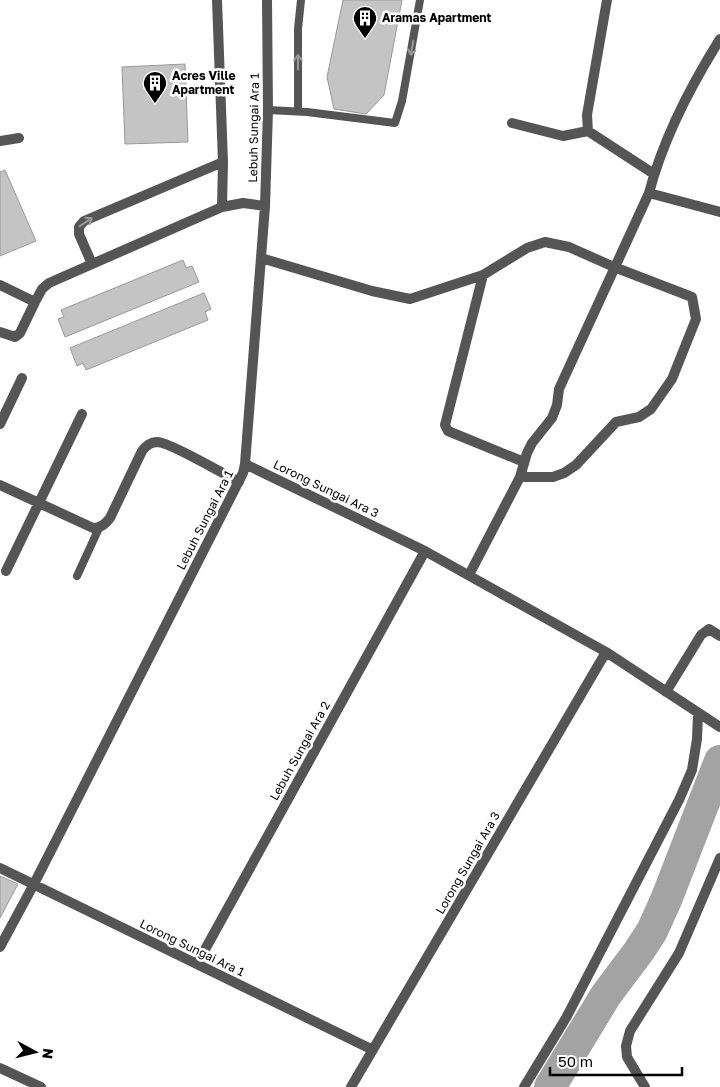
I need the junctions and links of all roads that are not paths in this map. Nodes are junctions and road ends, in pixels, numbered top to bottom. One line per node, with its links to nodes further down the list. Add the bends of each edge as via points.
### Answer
1 (217, 0): 13 (street)
2 (267, 0): 7 (street, Lebuh Sungai Ara 1)
3 (301, 0): 8 (lane, one-way to 3)
4 (420, 0): 8 (lane, one-way to 8, via 395,123)
5 (607, 0): 10 (street, via 587,115)
6 (720, 39): 14 (street, via 696,77)
7 (268, 110): 8 (lane); 16 (street, Lebuh Sungai Ara 1)
8 (298, 111)
9 (512, 123): 10 (street, via 563,136)
10 (588, 131): 14 (street)
11 (19, 138): 12 (street)
12 (0, 141)
13 (223, 162): 17 (street); 20 (street, one-way to 13, via 79,234 79,227 84,221)
14 (654, 174): 15 (street)
15 (648, 193): 18 (street); 21 (street)
16 (265, 206): 17 (street, via 243,204); 19 (street, Lebuh Sungai Ara 1)
17 (222, 207): 20 (street)
18 (720, 212)
19 (261, 258): 22 (street, via 372,291 410,298); 30 (street, Lebuh Sungai Ara 1)
20 (92, 264): 24 (street, via 49,283)
21 (614, 268): 22 (street, via 569,247 545,242 527,248); 29 (street, via 559,388 552,418 532,443); 31 (street, via 692,297 696,319 672,380 647,413 616,422 576,465 564,473 552,478)
22 (483, 275): 29 (street, via 444,425 448,431)
23 (0, 285): 24 (street)
24 (35, 302): 25 (street, via 20,333 15,337)
25 (0, 332)
26 (22, 378): 28 (street)
27 (82, 414): 34 (street)
28 (0, 424)
29 (524, 462): 31 (street)
30 (245, 464): 32 (street, Lebuh Sungai Ara 1); 36 (street, Lorong Sungai Ara 3)
31 (520, 477): 39 (street)
32 (239, 482): 35 (street, via 167,444 152,443 142,451 110,518); 47 (street, Lebuh Sungai Ara 1)
33 (0, 485): 34 (street)
34 (40, 503): 35 (street, via 86,526); 37 (street)
35 (98, 528): 38 (lane)
36 (425, 551): 39 (street, Lorong Sungai Ara 3); 49 (street, Lebuh Sungai Ara 2)
37 (6, 571)
38 (77, 576)
39 (469, 576): 41 (street, Lorong Sungai Ara 3)
40 (720, 636): 42 (street, via 709,629 701,635)
41 (606, 652): 42 (street, Lorong Sungai Ara 3); 50 (street, Lorong Sungai Ara 3)
42 (666, 692): 43 (street, Lorong Sungai Ara 3)
43 (698, 714): 44 (street, Lorong Sungai Ara 3); 54 (street, via 692,770 679,800 566,1018)
44 (720, 727)
45 (720, 858): 55 (street, via 678,954 630,1031 627,1057)
46 (0, 868): 47 (street, Lorong Sungai Ara 1)
47 (34, 884): 48 (street, Lebuh Sungai Ara 1); 49 (street, Lorong Sungai Ara 1)
48 (0, 947)
49 (197, 964): 50 (street, Lorong Sungai Ara 1)
50 (373, 1050): 53 (street, Lorong Sungai Ara 3)
51 (0, 1068): 52 (street)
52 (41, 1087)
53 (351, 1087)
54 (524, 1087)
55 (645, 1087)

